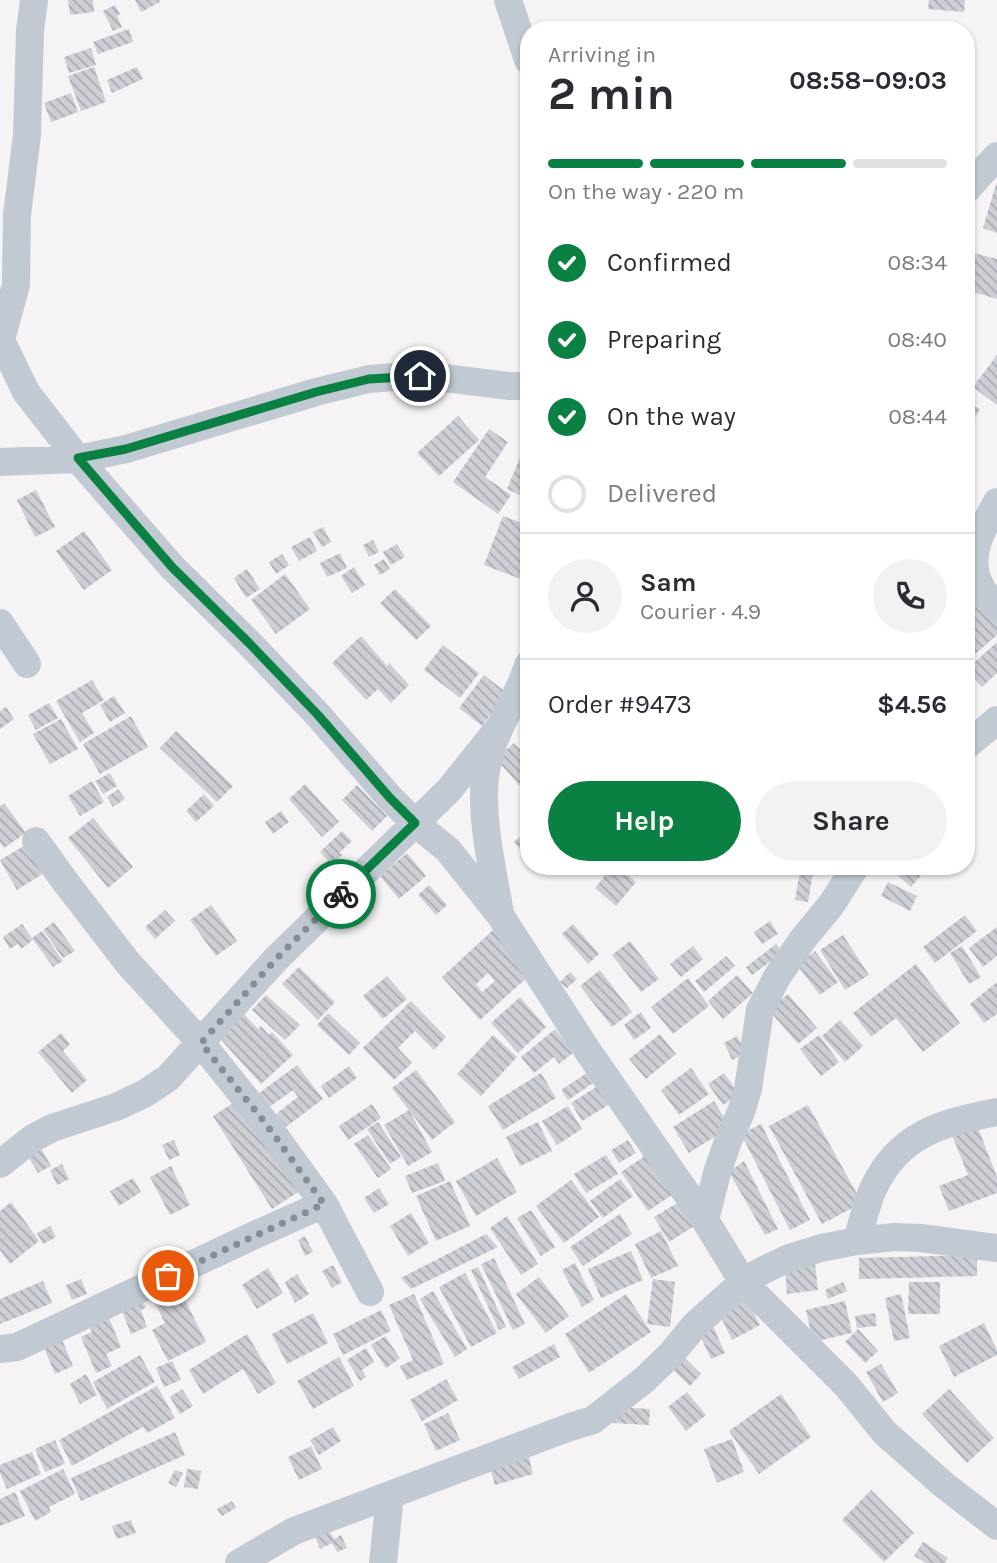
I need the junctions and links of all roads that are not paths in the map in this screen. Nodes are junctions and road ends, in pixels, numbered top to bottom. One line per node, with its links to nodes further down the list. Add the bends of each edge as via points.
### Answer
1 (34, 0): 6 (street, via 16,285)
2 (508, 0): 3 (street)
3 (520, 36)
4 (997, 156): 5 (street)
5 (975, 180)
6 (1, 342): 8 (street, via 26,392)
7 (520, 386): 8 (street, via 420,376 369,379 126,449)
8 (78, 458): 9 (street); 20 (street, via 172,567 310,706)
9 (0, 461)
10 (997, 502): 11 (street)
11 (975, 552)
12 (975, 578): 13 (street)
13 (997, 608)
14 (0, 623): 15 (street)
15 (27, 664)
16 (520, 688): 18 (street)
17 (997, 720): 19 (street)
18 (498, 729): 20 (street, via 449,790); 23 (street, via 488,757 485,811)
19 (975, 738)
20 (415, 823): 23 (street, via 448,850); 24 (street, via 276,959)
21 (36, 841): 24 (street, via 128,963)
22 (850, 875): 28 (street, via 777,976 760,1010 748,1089)
23 (500, 915): 28 (street)
24 (201, 1043): 26 (street, via 144,1094 52,1128); 27 (street)
25 (997, 1112): 29 (street, via 939,1126 908,1142 873,1189)
26 (0, 1164)
27 (324, 1204): 32 (street); 33 (street, via 17,1347)
28 (705, 1220): 31 (street)
29 (857, 1241): 30 (street, via 921,1238); 31 (street, via 789,1258)
30 (997, 1248)
31 (743, 1282): 34 (street, via 695,1325 645,1380 593,1420); 35 (street, via 846,1385 885,1433)
32 (370, 1292)
33 (0, 1349)
34 (390, 1496): 36 (street, via 295,1531); 37 (street)
35 (997, 1526)
36 (239, 1563)
37 (383, 1563)

